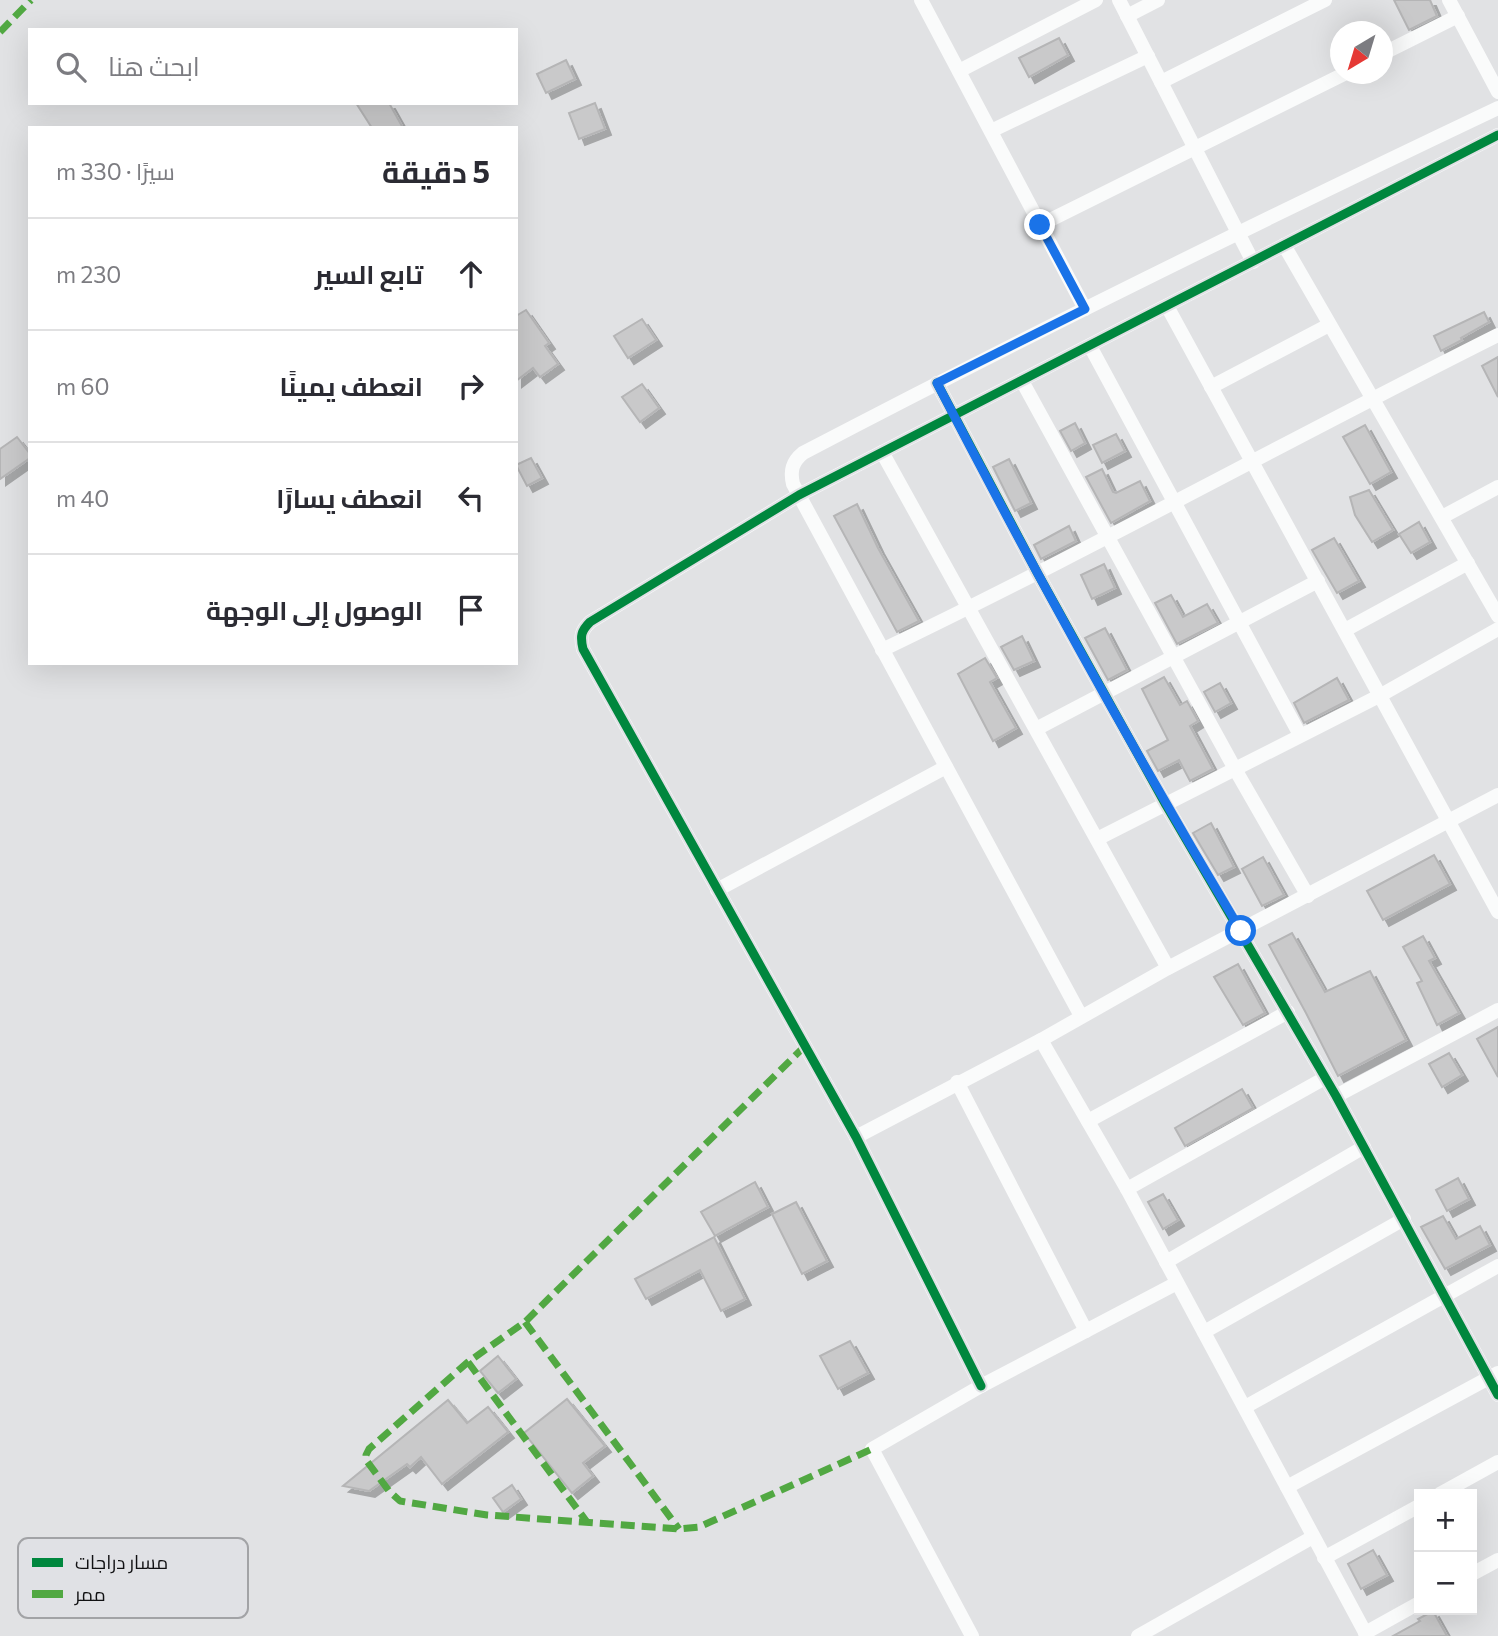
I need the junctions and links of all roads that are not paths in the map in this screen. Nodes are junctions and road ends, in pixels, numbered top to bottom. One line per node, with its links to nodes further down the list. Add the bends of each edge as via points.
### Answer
1 (921, 0): 11 (street)
2 (1096, 0): 11 (street)
3 (1119, 0): 7 (street)
4 (1158, 0): 7 (street)
5 (1325, 0): 13 (street)
6 (1449, 0): 8 (street)
7 (1127, 16): 10 (street)
8 (1458, 16): 9 (street); 14 (street)
9 (1393, 48)
10 (1148, 56): 13 (street); 16 (street)
11 (959, 71): 16 (street)
12 (1330, 81): 18 (street)
13 (1161, 82): 18 (street)
14 (1498, 92)
15 (1498, 108): 20 (street)
16 (991, 131): 19 (street)
17 (1498, 135): 21 (street)
18 (1196, 149): 19 (street); 20 (street)
19 (1040, 225): 24 (street)
20 (1238, 232): 22 (street); 24 (street)
21 (1284, 245): 22 (street); 25 (street)
22 (1253, 262): 23 (street)
23 (1167, 306): 27 (street); 30 (street)
24 (1085, 309): 29 (street)
25 (1329, 325): 30 (street); 31 (street)
26 (1498, 335): 31 (street)
27 (1090, 346): 28 (street); 37 (street)
28 (1022, 381): 32 (street); 39 (street)
29 (937, 383): 32 (street); 36 (street, via 803,453 791,474)
30 (1211, 387): 34 (street)
31 (1373, 399): 34 (street); 38 (street)
32 (954, 416): 33 (street); 41 (street)
33 (882, 452): 36 (street); 43 (street)
34 (1252, 461): 37 (street); 42 (street)
35 (1498, 488): 38 (street)
36 (799, 495): 48 (street); 60 (street, via 590,622 580,638)
37 (1173, 501): 39 (street); 45 (street)
38 (1442, 517): 40 (street)
39 (1108, 537): 41 (street); 49 (street)
40 (1468, 563): 44 (street); 47 (street)
41 (1038, 574): 43 (street); 50 (street)
42 (1318, 581): 45 (street); 47 (street)
43 (969, 608): 48 (street); 52 (street)
44 (1498, 615)
45 (1240, 623): 49 (street); 53 (street)
46 (1498, 629): 51 (street)
47 (1345, 630): 51 (street)
48 (882, 650): 54 (street)
49 (1173, 656): 50 (street); 55 (street)
50 (1104, 693): 52 (street); 57 (street)
51 (1381, 695): 53 (street); 58 (street)
52 (1036, 729): 59 (street)
53 (1300, 735): 55 (street)
54 (946, 767): 60 (street); 67 (street)
55 (1235, 769): 57 (street); 61 (street)
56 (1498, 795): 58 (street)
57 (1166, 805): 59 (street); 63 (street)
58 (1450, 821): 61 (street); 62 (street)
59 (1097, 839): 64 (street)
60 (717, 890): 73 (street)
61 (1308, 896): 63 (street)
62 (1498, 912)
63 (1241, 931): 64 (street); 66 (street)
64 (1168, 968): 67 (street)
65 (1498, 1010): 71 (street)
66 (1288, 1012): 69 (street); 72 (street)
67 (1081, 1016): 68 (street)
68 (1041, 1040): 70 (street); 72 (street)
69 (1325, 1078): 71 (street); 75 (street)
70 (957, 1082): 73 (street); 81 (street)
71 (1336, 1096): 74 (street)
72 (1088, 1121): 75 (street)
73 (856, 1137): 84 (street)
74 (1364, 1147): 76 (street); 77 (street)
75 (1127, 1189): 77 (street)
76 (1404, 1219): 80 (street); 82 (street)
77 (1166, 1262): 79 (street)
78 (1498, 1266): 80 (street)
79 (1177, 1283): 81 (street); 82 (street)
80 (1444, 1295): 83 (street); 86 (street)
81 (1086, 1331): 84 (street)
82 (1204, 1332): 86 (street)
83 (1493, 1376): 85 (street); 88 (street)
84 (981, 1386): 97 (street, via 872,1449)
85 (1498, 1395)
86 (1245, 1407): 88 (street)
87 (1498, 1462): 89 (street)
88 (1287, 1487): 91 (street)
89 (1449, 1489)
90 (1414, 1509): 92 (street)
91 (1314, 1537): 92 (street); 98 (street)
92 (1324, 1558): 96 (street)
93 (1498, 1560): 94 (street)
94 (1477, 1571)
95 (1414, 1606): 96 (street)
96 (1366, 1634)
97 (972, 1636)
98 (1138, 1636)

